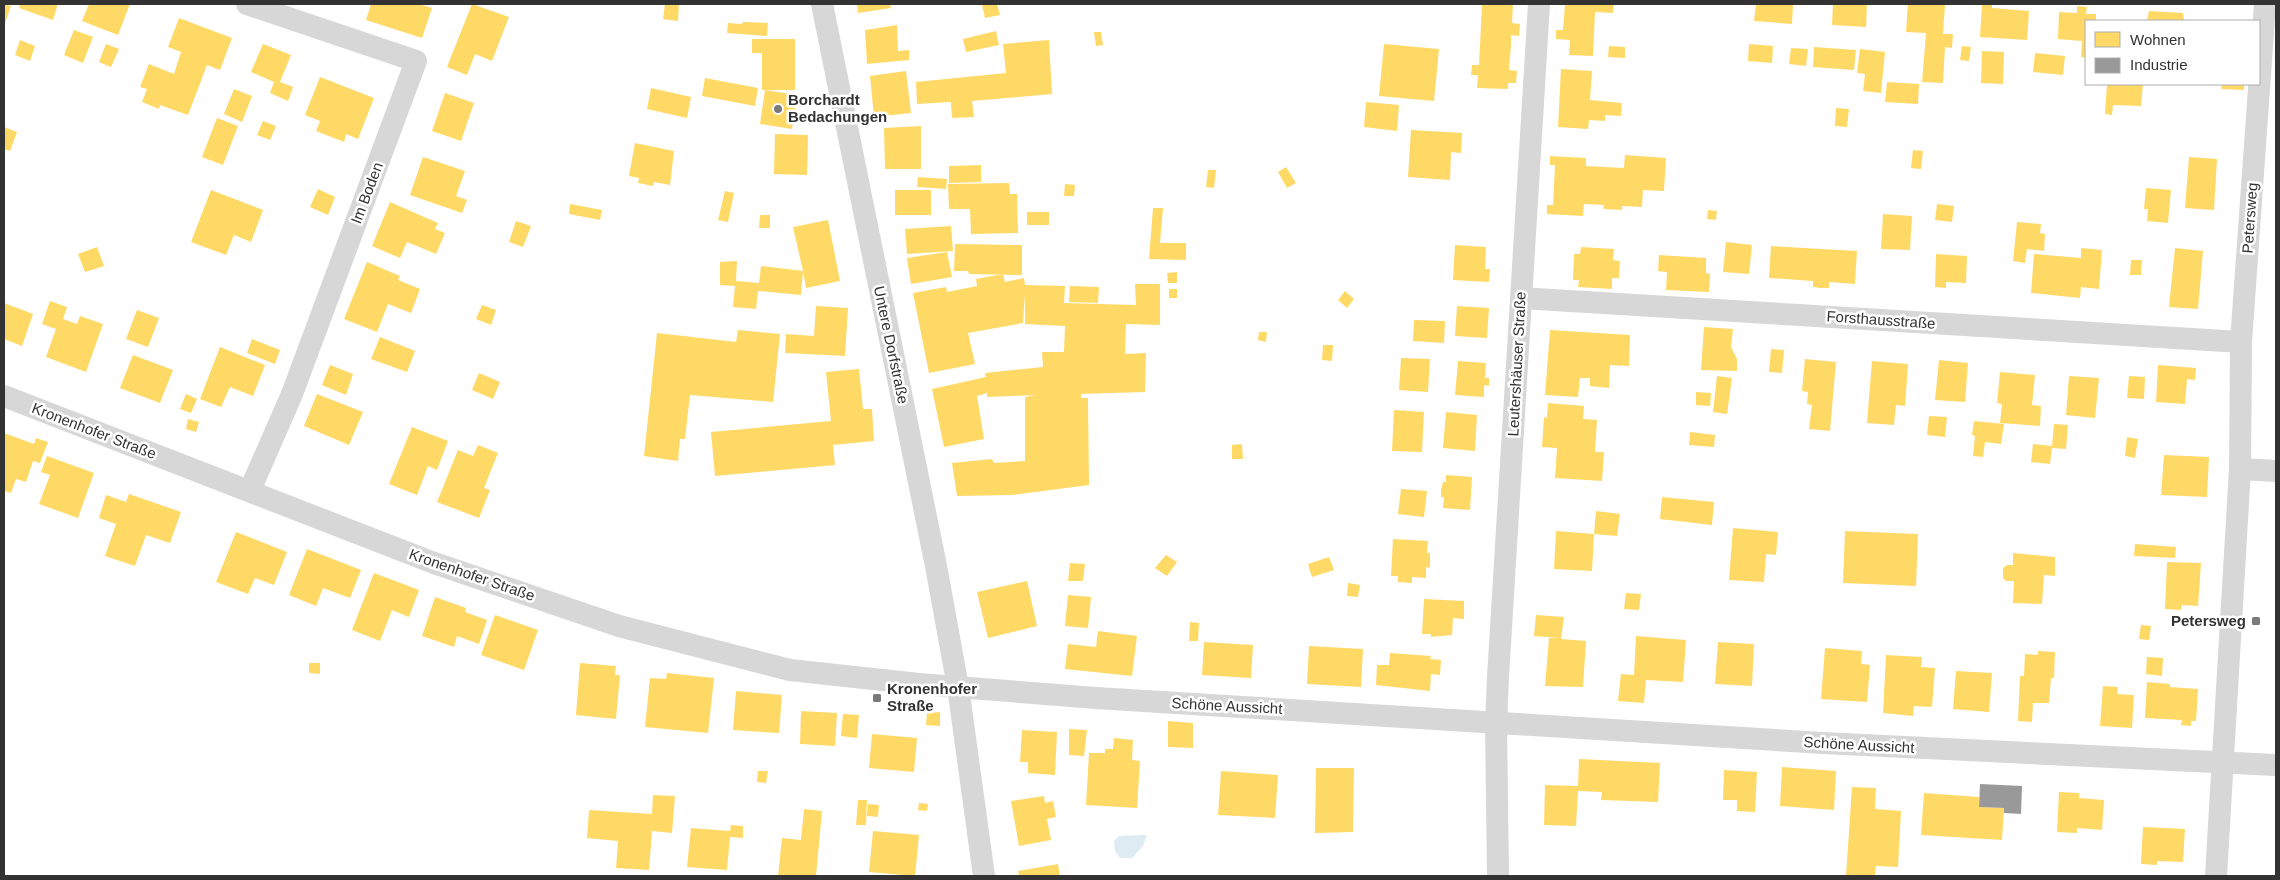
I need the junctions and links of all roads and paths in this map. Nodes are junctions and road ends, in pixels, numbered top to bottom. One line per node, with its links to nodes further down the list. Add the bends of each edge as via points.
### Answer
1 (247, 4): 12 (street, Im Boden, via 416,61 292,394)
2 (822, 4): 13 (street, Untere Dorfstraße)
3 (1539, 4): 7 (street, Leutershäuser Straße)
4 (2265, 4): 5 (street, Petersweg)
5 (2260, 74)
6 (2259, 85): 8 (street, Petersweg)
7 (1521, 298): 8 (street, Forsthausstraße); 14 (street, Leutershäuser Straße)
8 (2241, 342): 10 (street, Petersweg)
9 (4, 396): 12 (street, Kronenhofer Straße)
10 (2240, 469): 11 (street); 15 (street, Petersweg)
11 (2276, 471)
12 (250, 490): 13 (street, Kronenhofer Straße, via 434,563 618,626 790,670)
13 (958, 687): 14 (street, Schöne Aussicht); 17 (street, Untere Dorfstraße)
14 (1496, 724): 15 (street, Schöne Aussicht, via 2072,756); 18 (street)
15 (2223, 761): 16 (street, Schöne Aussicht); 19 (street)
16 (2276, 765)
17 (984, 876)
18 (1498, 876)
19 (2216, 876)

